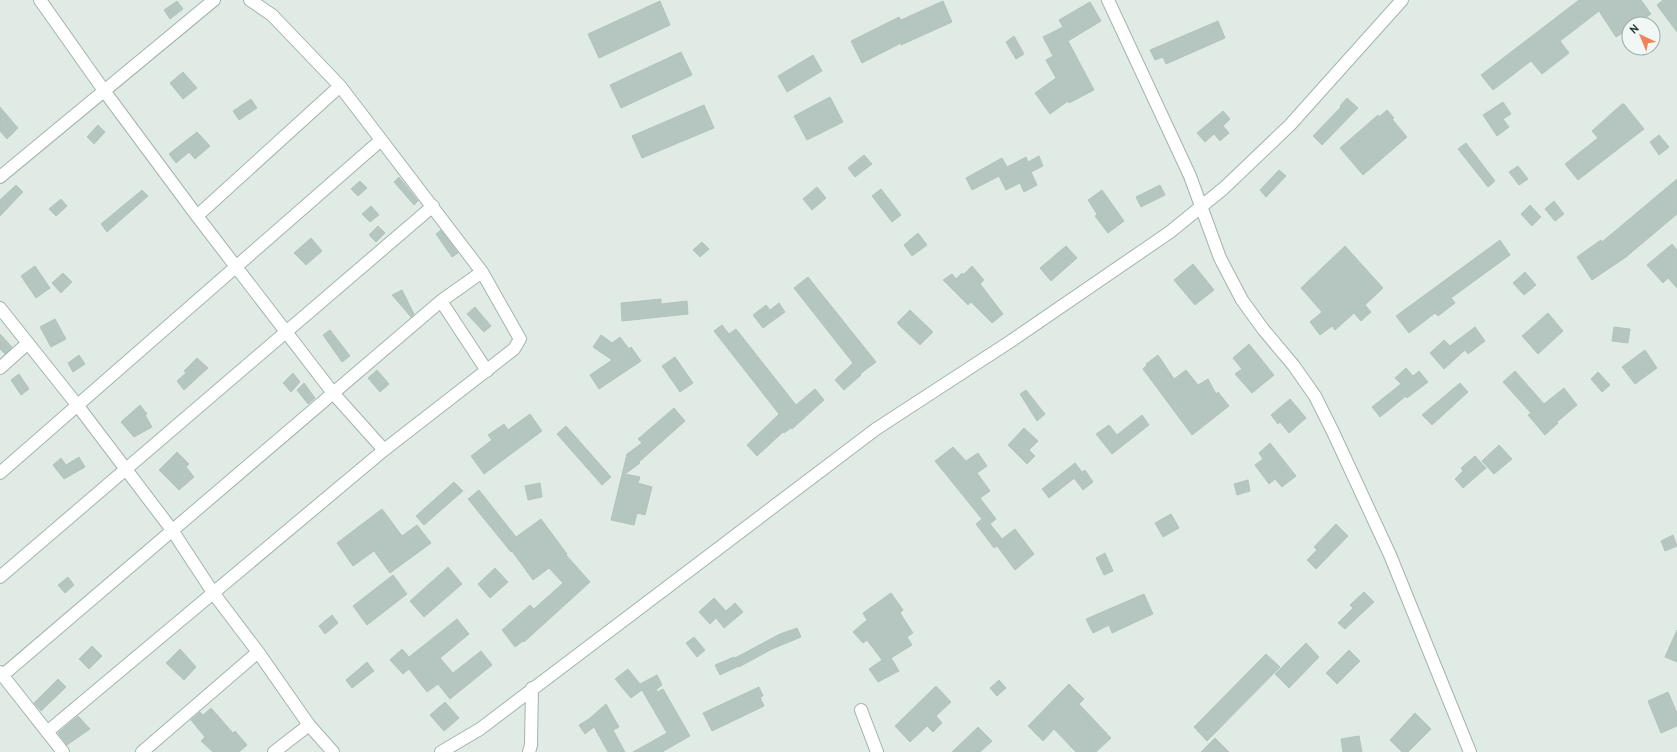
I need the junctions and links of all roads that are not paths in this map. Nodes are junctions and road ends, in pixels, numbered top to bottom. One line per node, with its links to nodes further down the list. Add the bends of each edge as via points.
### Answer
1 (40, 0): 7 (street)
2 (214, 0): 7 (street)
3 (250, 0): 6 (street, via 272,15)
4 (1108, 0): 11 (street, via 1183,161)
5 (1402, 0): 11 (street, via 1290,125)
6 (340, 86): 8 (street); 12 (street)
7 (105, 92): 9 (street); 12 (street)
8 (381, 140): 10 (street); 13 (street)
9 (0, 177)
10 (433, 206): 14 (street); 17 (street)
11 (1201, 207): 31 (street, via 1114,271 876,429); 42 (street, via 1220,258 1242,300 1315,396 1390,555)
12 (197, 216): 13 (street)
13 (236, 267): 17 (street); 22 (street)
14 (482, 272): 15 (street); 20 (street, via 520,339 514,349)
15 (441, 302): 20 (street); 21 (street)
16 (0, 308): 18 (street)
17 (286, 331): 21 (street); 24 (street)
18 (28, 343): 19 (street); 22 (street)
19 (0, 368)
20 (487, 371): 23 (street)
21 (334, 393): 23 (street); 26 (street)
22 (78, 406): 24 (street); 25 (street)
23 (384, 450): 28 (street)
24 (125, 469): 26 (street); 27 (street)
25 (0, 473)
26 (172, 530): 28 (street); 30 (street)
27 (0, 577)
28 (214, 594): 29 (street); 34 (street)
29 (258, 652): 33 (street); 36 (street)
30 (1, 674): 34 (street)
31 (532, 688): 39 (street, via 480,729); 40 (street)
32 (861, 710): 41 (street)
33 (310, 724): 37 (street); 38 (street)
34 (47, 732): 35 (street)
35 (63, 752)
36 (142, 752)
37 (274, 752)
38 (333, 752)
39 (441, 752)
40 (529, 752)
41 (877, 752)
42 (1470, 752)

